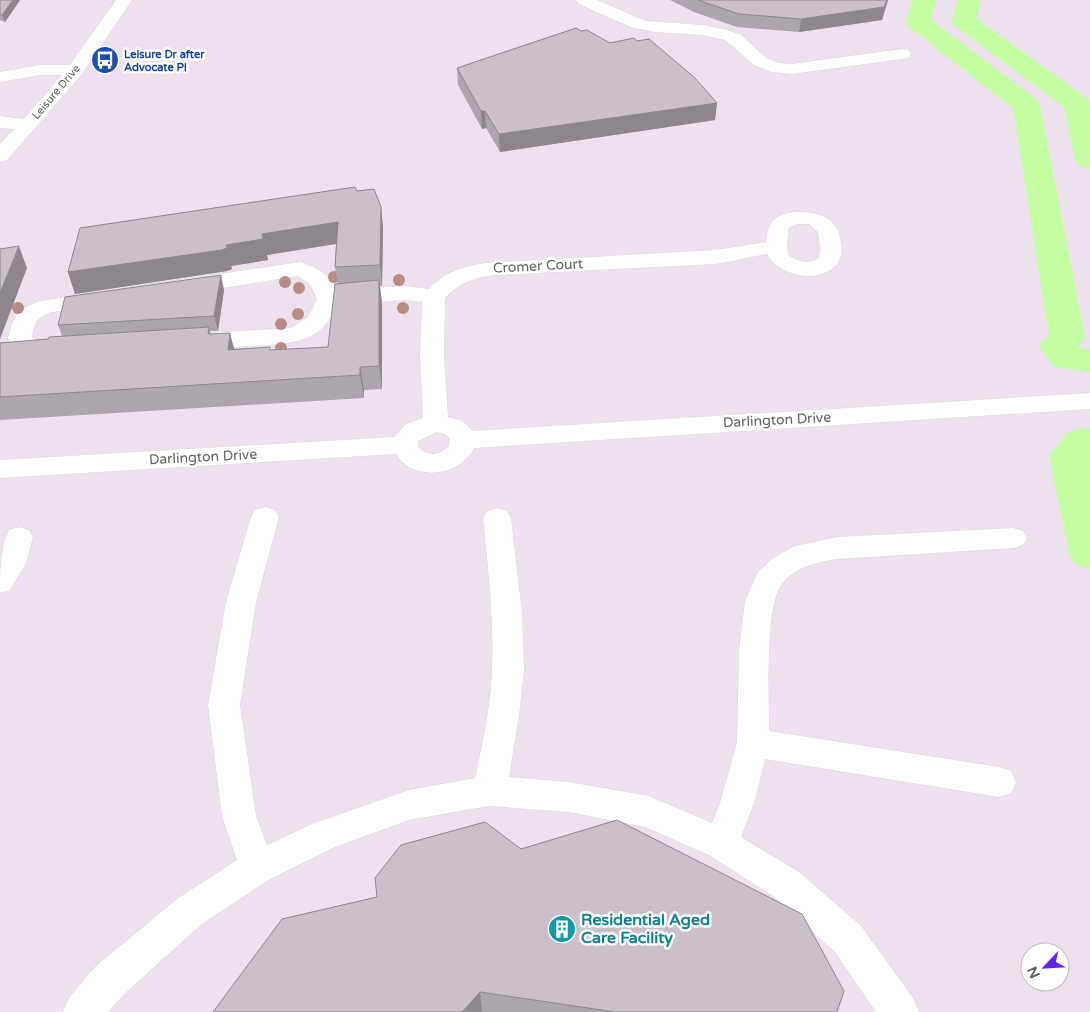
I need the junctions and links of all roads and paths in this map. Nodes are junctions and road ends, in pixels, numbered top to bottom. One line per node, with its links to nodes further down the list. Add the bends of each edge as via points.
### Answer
1 (124, 0): 4 (street, Leisure Drive)
2 (584, 0): 3 (street, via 629,21 728,35 758,62 781,69)
3 (902, 54)
4 (76, 70): 5 (street, via 40,70); 7 (street, Leisure Drive)
5 (0, 77)
6 (0, 122): 7 (street)
7 (29, 125): 8 (street, Leisure Drive)
8 (0, 156)
9 (777, 246): 10 (street, Cromer Court, via 716,256 466,272 446,283)
10 (434, 297): 11 (street, via 405,294); 13 (street, via 432,356)
11 (328, 299): 11 (street, via 312,329 298,335 43,351 29,348 20,338 24,322 31,312 48,306 300,269 312,272 322,281)
12 (1090, 402): 14 (street, Darlington Drive)
13 (436, 423): 14 (street, via 458,429); 15 (street, via 418,427 411,432)
14 (465, 440): 15 (street, via 461,452 437,464 418,461 406,451)
15 (405, 444): 16 (street, Darlington Drive)
16 (0, 469)
17 (265, 517): 26 (street, via 241,602 224,705 239,816)
18 (497, 518): 24 (street, via 506,606 508,671)
19 (19, 537): 21 (street, via 12,563)
20 (1013, 538): 22 (street, via 837,548 805,554 782,567 768,580 760,601 754,651)
21 (0, 582)
22 (753, 742): 23 (street); 25 (street, via 737,803)
23 (999, 782)
24 (489, 791): 25 (street, via 569,798 649,812); 26 (street, via 409,805 324,835)
25 (721, 844): 28 (street, via 786,884 848,939)
26 (256, 867): 27 (street, via 190,911 109,982)
27 (84, 1012)
28 (899, 1012)

